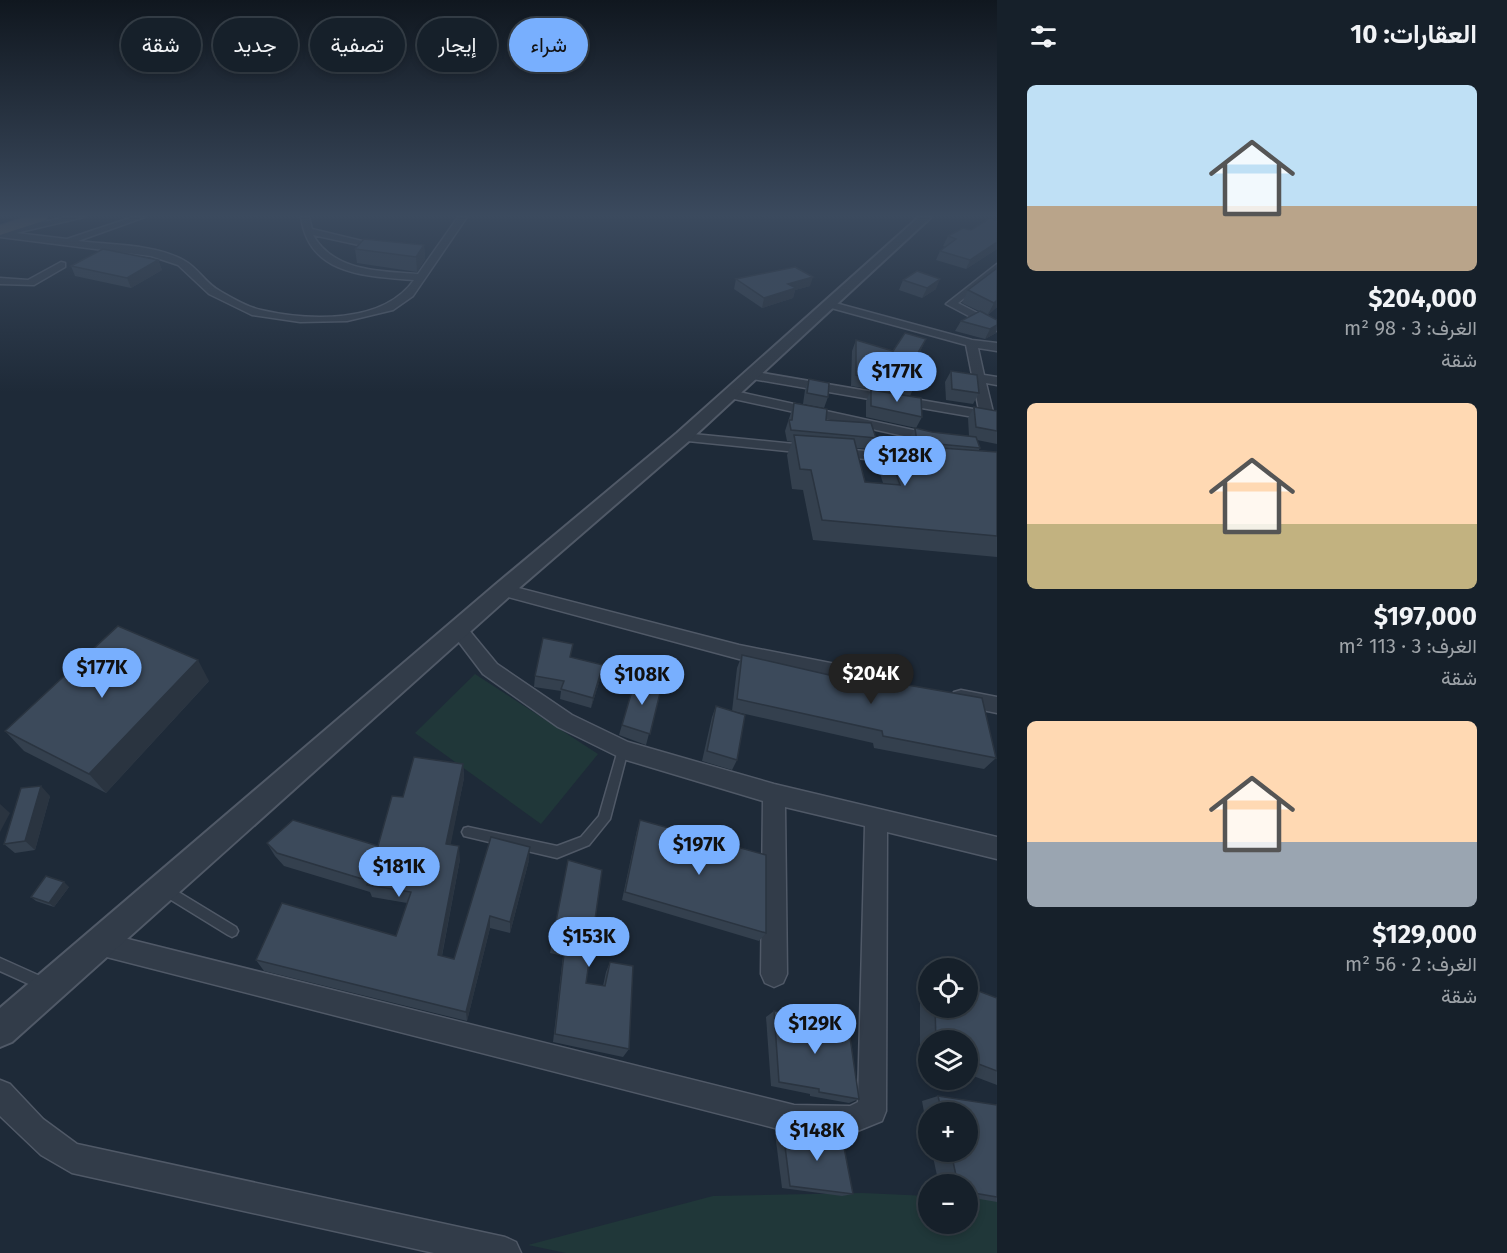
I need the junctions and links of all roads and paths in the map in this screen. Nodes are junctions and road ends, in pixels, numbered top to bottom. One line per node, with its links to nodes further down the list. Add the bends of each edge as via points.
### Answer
1 (43, 275): 7 (street, via 30,283)
2 (195, 275): 6 (street, via 234,305 256,313 300,319 347,318 388,308 409,294)
3 (405, 275): 6 (street)
4 (860, 275): 8 (street)
5 (986, 275): 9 (street, via 951,304)
6 (420, 277)
7 (0, 281)
8 (828, 304): 10 (street); 12 (street)
9 (997, 327)
10 (972, 344): 11 (street); 13 (street)
11 (996, 345)
12 (751, 375): 15 (street); 16 (street)
13 (979, 378): 14 (street); 16 (street)
14 (997, 381)
15 (730, 394): 17 (street); 18 (street)
16 (992, 416)
17 (683, 437): 19 (street); 20 (street)
18 (927, 437)
19 (924, 461)
20 (503, 590): 21 (street); 22 (street, via 729,649)
21 (458, 629): 25 (street, via 490,669 566,721); 30 (street)
22 (903, 686)
23 (938, 693): 24 (street)
24 (997, 705)
25 (623, 750): 26 (street); 28 (lane, via 604,819 585,841 557,852)
26 (774, 794): 27 (street); 34 (street)
27 (876, 817): 29 (street); 32 (street, via 872,1111 850,1120 794,1119)
28 (468, 832)
29 (997, 848)
30 (162, 888): 31 (lane); 32 (street)
31 (232, 931)
32 (100, 944): 35 (street)
33 (0, 964): 35 (lane)
34 (774, 974)
35 (48, 987): 36 (street)
36 (0, 1030)
37 (0, 1094): 38 (street, via 28,1127 72,1158)
38 (505, 1253)

